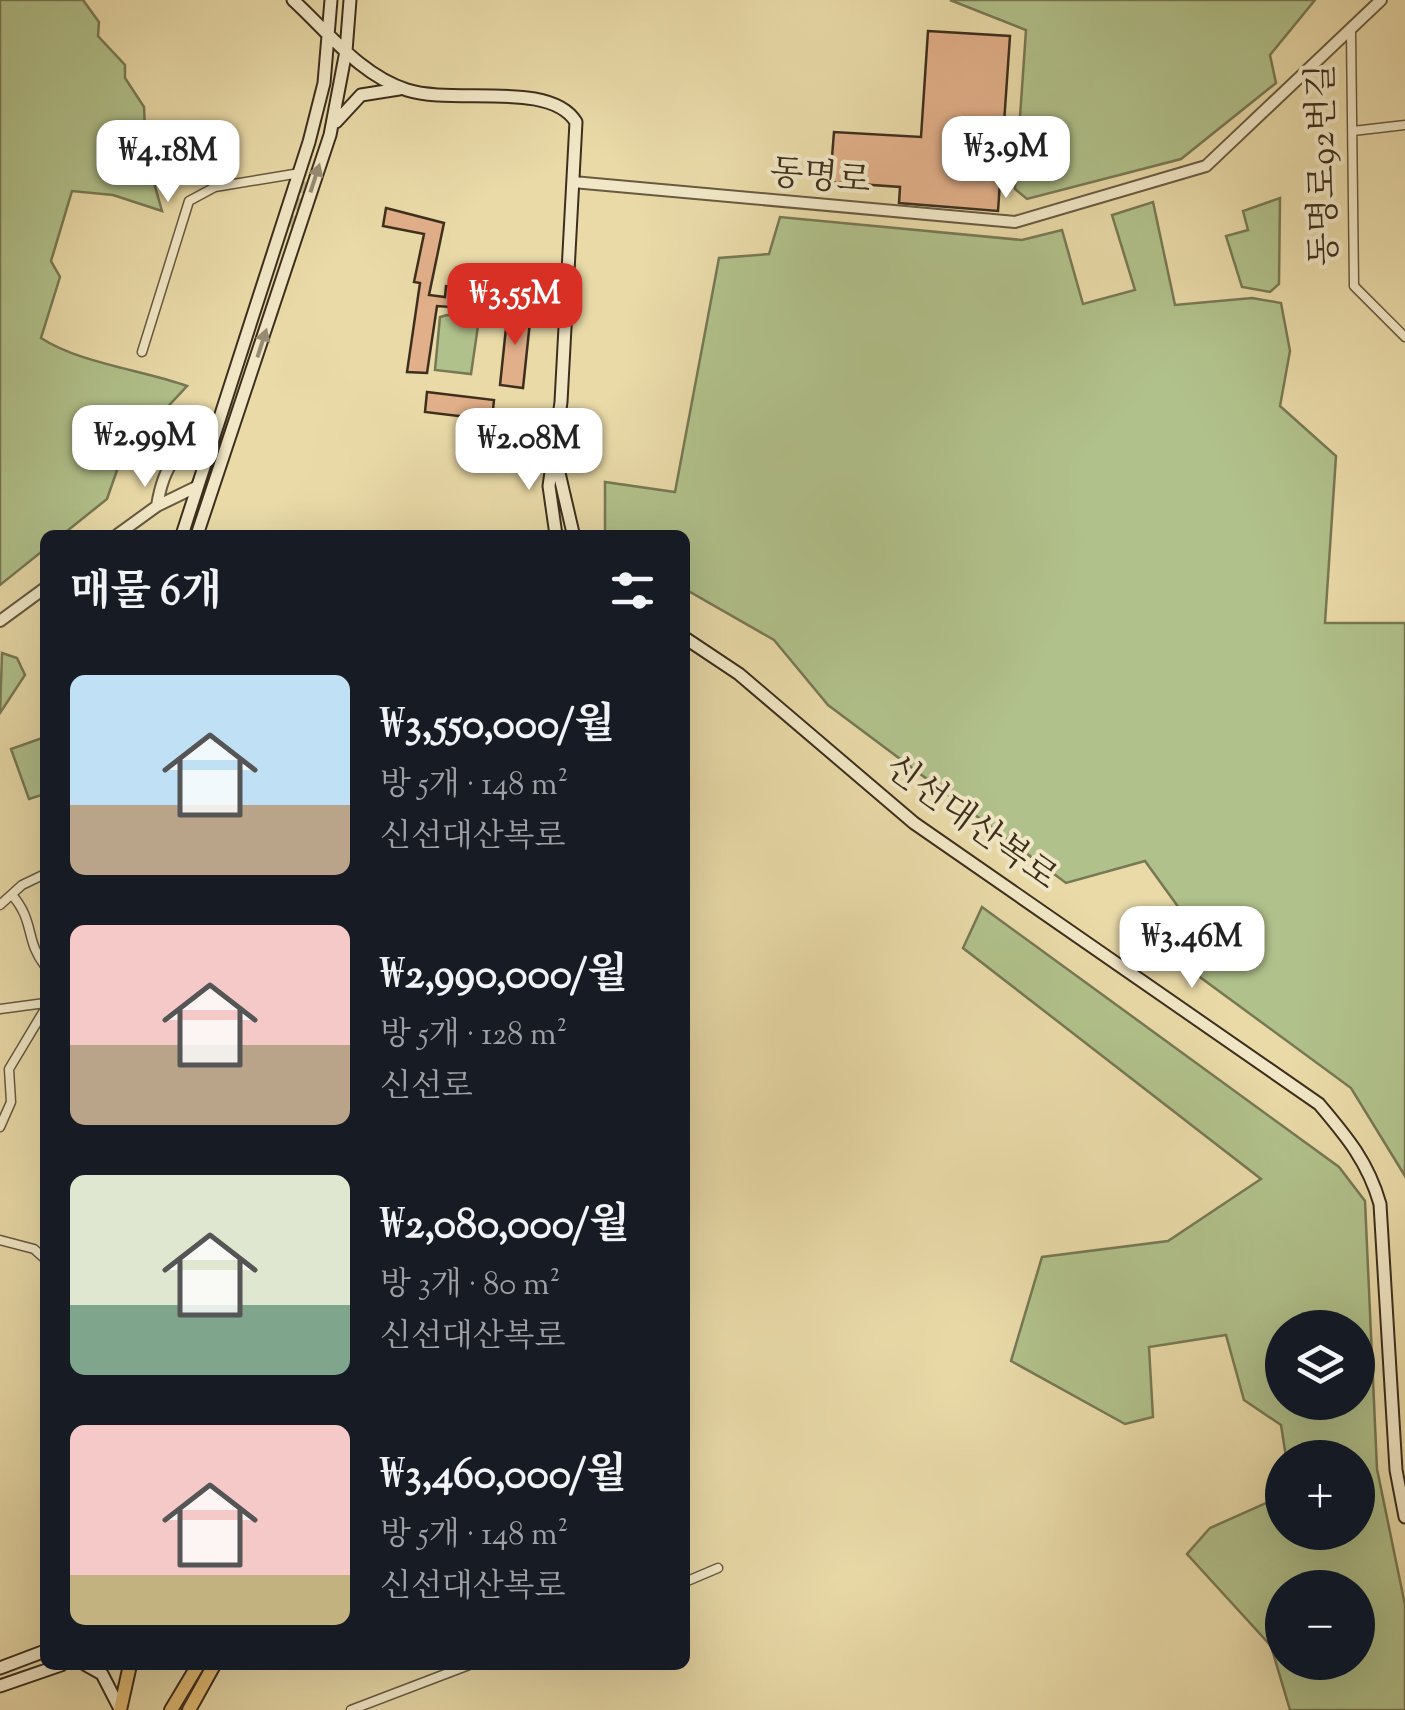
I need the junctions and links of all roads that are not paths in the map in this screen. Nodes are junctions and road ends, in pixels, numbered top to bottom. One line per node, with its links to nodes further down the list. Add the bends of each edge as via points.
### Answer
1 (292, 0): 6 (main road)
2 (331, 0): 6 (main road)
3 (350, 0): 7 (main road)
4 (1381, 0): 5 (street, 동명로)
5 (1351, 32): 10 (street, 동명로92번길); 13 (street, 동명로, via 1206,166 1015,222)
6 (330, 39): 7 (main road); 12 (main road)
7 (346, 51): 8 (main road); 11 (main road)
8 (403, 89): 11 (main road, via 361,95); 13 (main road, via 555,101 576,122)
9 (1405, 125): 10 (street)
10 (1353, 131): 14 (street, 동명로92번길, via 1354,286)
11 (330, 135): 21 (main road, one-way to 11)
12 (300, 173): 15 (street, via 215,187 189,201); 16 (main road)
13 (574, 182): 22 (main road, via 556,458)
14 (1405, 337)
15 (142, 352)
16 (214, 434): 17 (main road); 18 (street, via 180,449 164,475)
17 (196, 486): 18 (street); 20 (main road)
18 (157, 506): 19 (street)
19 (124, 530)
20 (183, 530)
21 (200, 530)
22 (565, 530)
23 (40, 592): 24 (street)
24 (0, 621)
25 (690, 641): 39 (main road, 신선대산복로, via 739,674 914,823 1319,1104 1356,1147 1380,1204 1396,1470)
26 (40, 877): 27 (street)
27 (12, 895): 28 (street); 29 (street, via 30,918)
28 (0, 906)
29 (40, 958)
30 (40, 1006): 31 (street)
31 (0, 1009)
32 (40, 1014): 33 (street)
33 (4, 1073): 34 (street, via 11,1102)
34 (0, 1127)
35 (0, 1240): 37 (street)
36 (40, 1246): 37 (street)
37 (34, 1249): 38 (street)
38 (40, 1254)
39 (1405, 1517)
40 (718, 1568): 41 (street)
41 (690, 1580)
42 (40, 1653): 43 (main road)
43 (0, 1668)
44 (47, 1670): 51 (main road)
45 (95, 1670): 52 (main road)
46 (129, 1670): 52 (main road)
47 (197, 1670): 50 (main road)
48 (209, 1670): 50 (main road)
49 (456, 1670): 55 (street)
50 (196, 1683): 53 (main road); 54 (main road)
51 (0, 1686)
52 (120, 1710)
53 (172, 1710)
54 (189, 1710)
55 (351, 1710)

